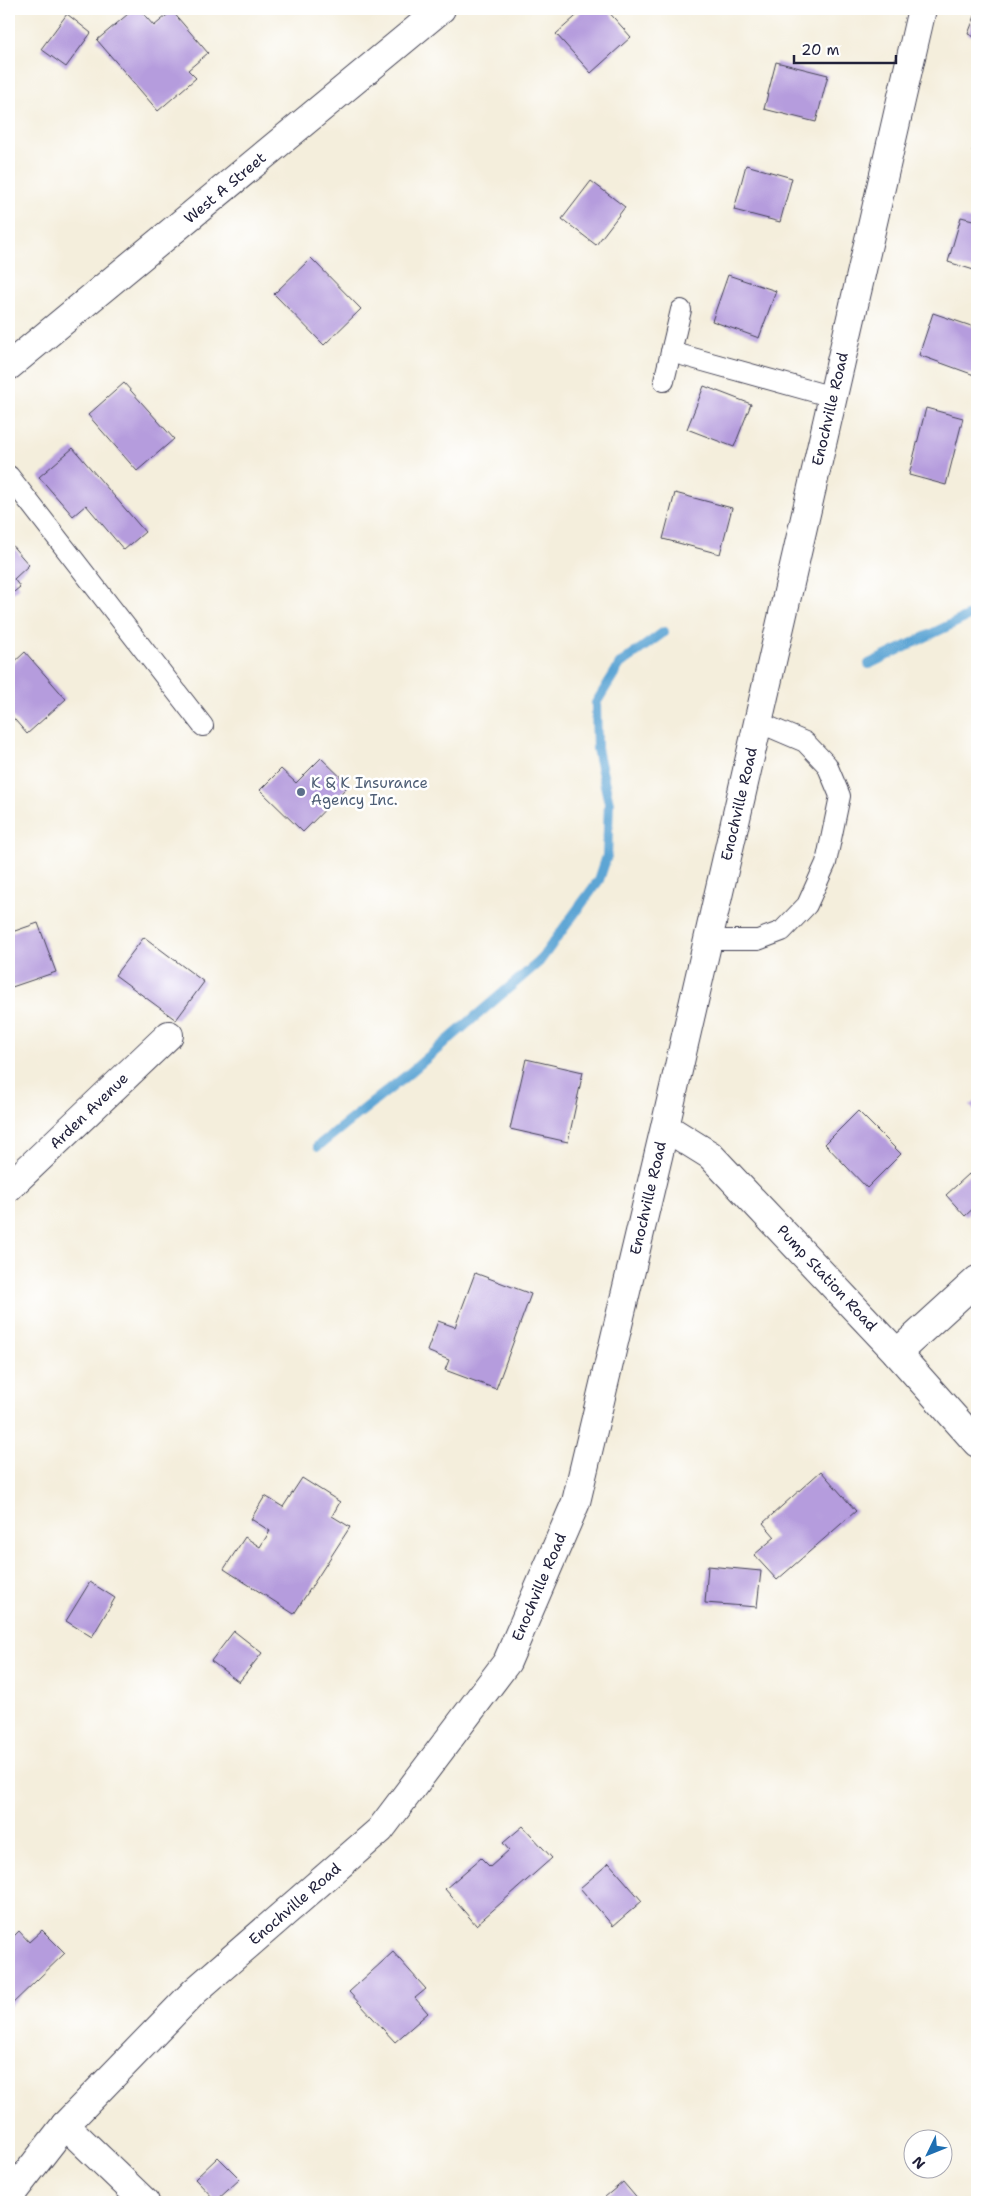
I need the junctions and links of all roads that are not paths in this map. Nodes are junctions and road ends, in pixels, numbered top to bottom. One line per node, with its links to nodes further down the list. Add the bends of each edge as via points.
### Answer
1 (441, 9): 5 (street, West A Street)
2 (922, 9): 7 (street, Enochville Road)
3 (680, 310): 4 (lane)
4 (671, 352): 6 (lane); 7 (lane)
5 (9, 366)
6 (664, 382)
7 (833, 397): 9 (street, Enochville Road)
8 (9, 476): 10 (lane)
9 (758, 722): 11 (street, Enochville Road); 11 (lane, via 804,742 827,765 840,796 826,863 807,905 782,931 758,940)
10 (203, 726)
11 (708, 940): 13 (street, Enochville Road)
12 (169, 1035): 14 (street, Arden Avenue)
13 (665, 1127): 16 (street, Pump Station Road, via 710,1155); 18 (street, Enochville Road, via 576,1502 507,1662 380,1830 195,1991)
14 (9, 1187)
15 (977, 1280): 16 (street)
16 (898, 1353): 17 (street, Pump Station Road)
17 (977, 1443)
18 (65, 2125): 19 (street, Enochville Road); 20 (street)
19 (9, 2197)
20 (145, 2202)

